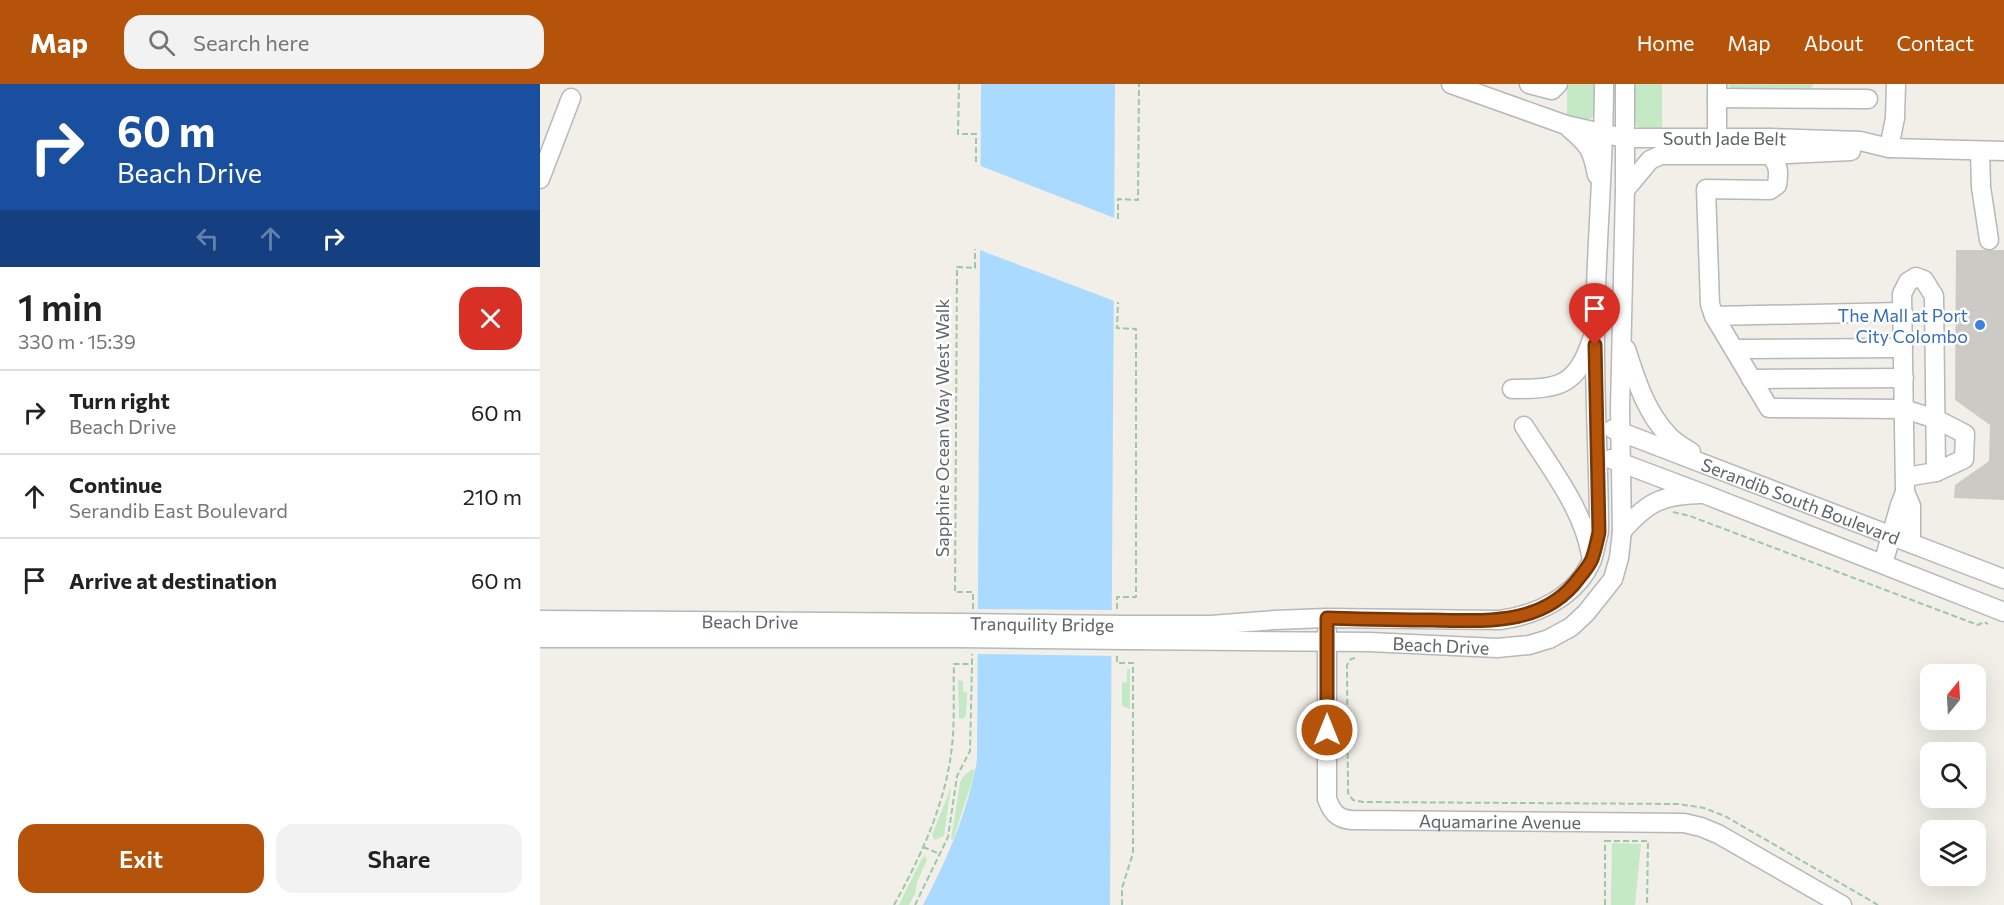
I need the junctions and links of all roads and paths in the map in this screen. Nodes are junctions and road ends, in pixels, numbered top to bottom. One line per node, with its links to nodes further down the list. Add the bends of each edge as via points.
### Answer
1 (958, 84): 21 (path, via 958,134 976,134)
2 (1139, 84): 25 (path, via 1138,200 1118,199)
3 (1451, 84): 13 (street, South Jade Belt)
4 (1529, 84): 5 (street, via 1552,90)
5 (1558, 84)
6 (1604, 84): 14 (street)
7 (1625, 84): 15 (street, Beach Drive)
8 (1896, 84): 18 (street)
9 (1717, 91): 10 (street); 16 (street)
10 (1826, 91): 12 (street)
11 (571, 98): 22 (street)
12 (1868, 99)
13 (1566, 125): 14 (street, South Jade Belt); 24 (street, via 1585,141 1593,155)
14 (1604, 135): 15 (street, South Jade Belt); 24 (street)
15 (1624, 138): 16 (street, South Jade Belt); 23 (street, Beach Drive)
16 (1717, 138): 17 (street, South Jade Belt)
17 (1770, 146): 18 (street, South Jade Belt, via 1860,141); 23 (street, via 1661,155 1650,160); 30 (street, via 1779,172 1777,185 1770,190 1706,189 1710,304)
18 (1889, 148): 19 (street, South Jade Belt)
19 (1980, 151): 20 (street, South Jade Belt); 26 (street)
20 (2004, 151)
21 (976, 164)
22 (540, 179)
23 (1625, 190): 32 (street, Beach Drive)
24 (1600, 191): 31 (street)
25 (1118, 219)
26 (1989, 240)
27 (975, 249): 56 (path, Sapphire Ocean Way West Walk, via 975,268 957,267 956,279 955,592 973,592)
28 (1118, 303): 61 (path, via 1117,328 1136,329 1136,597 1117,597)
29 (1903, 312): 30 (street); 33 (street); 39 (street, via 1902,294 1908,282 1916,277 1924,280 1934,296)
30 (1714, 316): 34 (street)
31 (1595, 326): 37 (street, via 1586,358 1568,380 1555,387); 40 (street, Beach Drive)
32 (1622, 333): 42 (street, Beach Drive); 45 (street, via 1649,410 1668,435)
33 (1903, 348): 34 (street); 35 (street)
34 (1734, 349): 36 (street)
35 (1904, 378): 36 (street); 38 (street)
36 (1752, 379): 38 (street, via 1769,408)
37 (1512, 389)
38 (1904, 409): 39 (street); 47 (street)
39 (1936, 419): 46 (street); 46 (street, via 1965,434 1964,459)
40 (1597, 424): 42 (street, Serandib South Boulevard); 43 (street, Beach Drive)
41 (1524, 426): 53 (street, via 1584,527)
42 (1621, 432): 44 (street, Beach Drive); 45 (street, Serandib South Boulevard)
43 (1598, 454): 44 (street, Serandib South Boulevard); 53 (street, Beach Drive, via 1599,532)
44 (1621, 463): 48 (street, Serandib South Boulevard); 50 (street, Beach Drive)
45 (1707, 465): 51 (street, Serandib South Boulevard)
46 (1936, 472): 47 (street)
47 (1905, 485): 51 (street); 52 (street, via 1911,506)
48 (1704, 494): 50 (street, via 1665,498 1646,507); 54 (street, Serandib South Boulevard)
49 (1666, 511): 58 (path, via 1690,516 1978,625)
50 (1622, 531): 64 (street, Beach Drive, via 1619,558 1607,588 1571,627 1549,639 1497,648)
51 (1892, 536): 52 (street, Serandib South Boulevard); 54 (street)
52 (1911, 543): 55 (street, Serandib South Boulevard)
53 (1592, 560): 57 (street, Beach Drive, via 1573,587 1557,600 1522,617 1482,621)
54 (1883, 564): 58 (street, Serandib South Boulevard)
55 (2004, 579)
56 (973, 609)
57 (1327, 618): 61 (street, Beach Drive); 63 (street, Aquamarine Avenue)
58 (1999, 618)
59 (540, 620): 60 (street, Beach Drive)
60 (960, 631): 61 (street, Tranquility Bridge, bridge); 62 (street, Beach Drive)
61 (1121, 633): 63 (street, Beach Drive); 73 (path, via 1117,663 1133,663 1133,853 1122,888)
62 (540, 638)
63 (1328, 642): 64 (street, Beach Drive); 67 (street, Aquamarine Avenue)
64 (1360, 649): 67 (street, via 1338,659); 77 (path, via 1347,665 1348,794 1353,800 1679,804 1704,808 1725,816)
65 (972, 654): 66 (path)
66 (972, 664): 69 (path, via 954,664 948,774); 70 (path, via 970,751 957,776 948,837)
67 (1327, 685): 68 (street, Aquamarine Avenue, via 1327,799 1338,818)
68 (1605, 832): 74 (path); 75 (path, via 1648,841); 76 (street, Aquamarine Avenue, via 1684,823 1701,827 1731,840)
69 (923, 847): 70 (path); 71 (path)
70 (940, 854): 72 (path)
71 (894, 905)
72 (915, 905)
73 (1122, 905)
74 (1605, 905)
75 (1647, 905)
76 (1842, 905)
77 (1878, 905)

